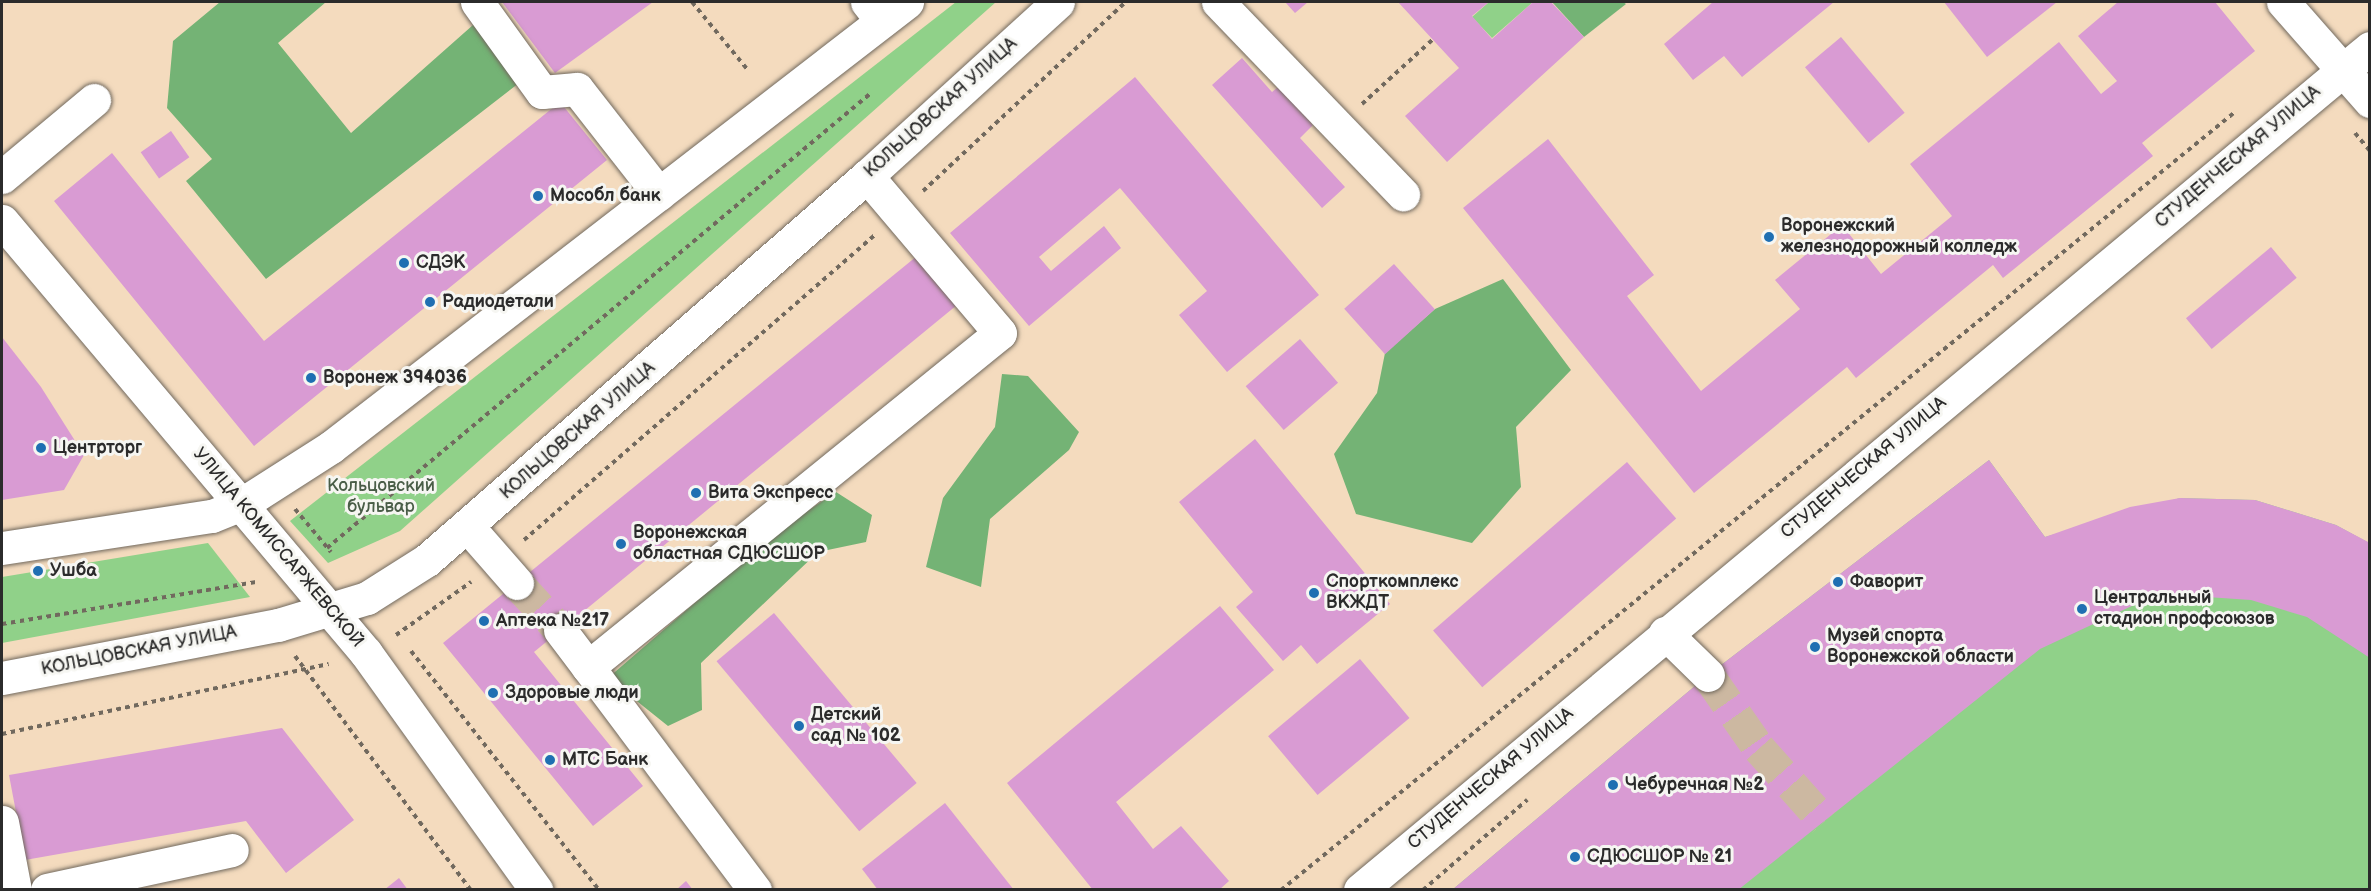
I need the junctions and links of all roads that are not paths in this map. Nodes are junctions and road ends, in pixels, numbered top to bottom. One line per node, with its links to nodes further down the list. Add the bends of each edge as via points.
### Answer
1 (477, 2): 12 (main road, via 542,92 577,89)
2 (1058, 2): 10 (main road, КОЛЬЦОВСКАЯ УЛИЦА)
3 (1218, 2): 13 (main road)
4 (2283, 2): 7 (main road)
5 (886, 8): 12 (main road)
6 (2370, 48): 7 (main road, СТУДЕНЧЕСКАЯ УЛИЦА)
7 (2343, 70): 9 (main road); 21 (main road, СТУДЕНЧЕСКАЯ УЛИЦА)
8 (94, 100): 11 (main road)
9 (2370, 101)
10 (867, 176): 16 (main road, КОЛЬЦОВСКАЯ УЛИЦА); 22 (main road, via 1000,333)
11 (2, 177)
12 (659, 194): 15 (main road, via 331,447)
13 (1403, 194)
14 (2, 221): 15 (main road, УЛИЦА КОМИССАРЖЕВСКОЙ)
15 (242, 504): 17 (main road, via 212,516); 19 (main road, УЛИЦА КОМИССАРЖЕВСКОЙ)
16 (469, 528): 18 (main road); 19 (main road, КОЛЬЦОВСКАЯ УЛИЦА, via 428,560 367,598)
17 (2, 548)
18 (518, 583)
19 (328, 608): 24 (main road, КОЛЬЦОВСКАЯ УЛИЦА, via 278,625); 29 (main road, УЛИЦА КОМИССАРЖЕВСКОЙ, via 366,653)
20 (560, 630): 22 (main road)
21 (1665, 633): 23 (main road); 31 (main road, СТУДЕНЧЕСКАЯ УЛИЦА)
22 (588, 667): 30 (main road)
23 (1708, 675)
24 (2, 678)
25 (2, 822): 27 (main road)
26 (232, 850): 28 (main road)
27 (15, 890)
28 (47, 890)
29 (536, 890)
30 (754, 890)
31 (1360, 890)

